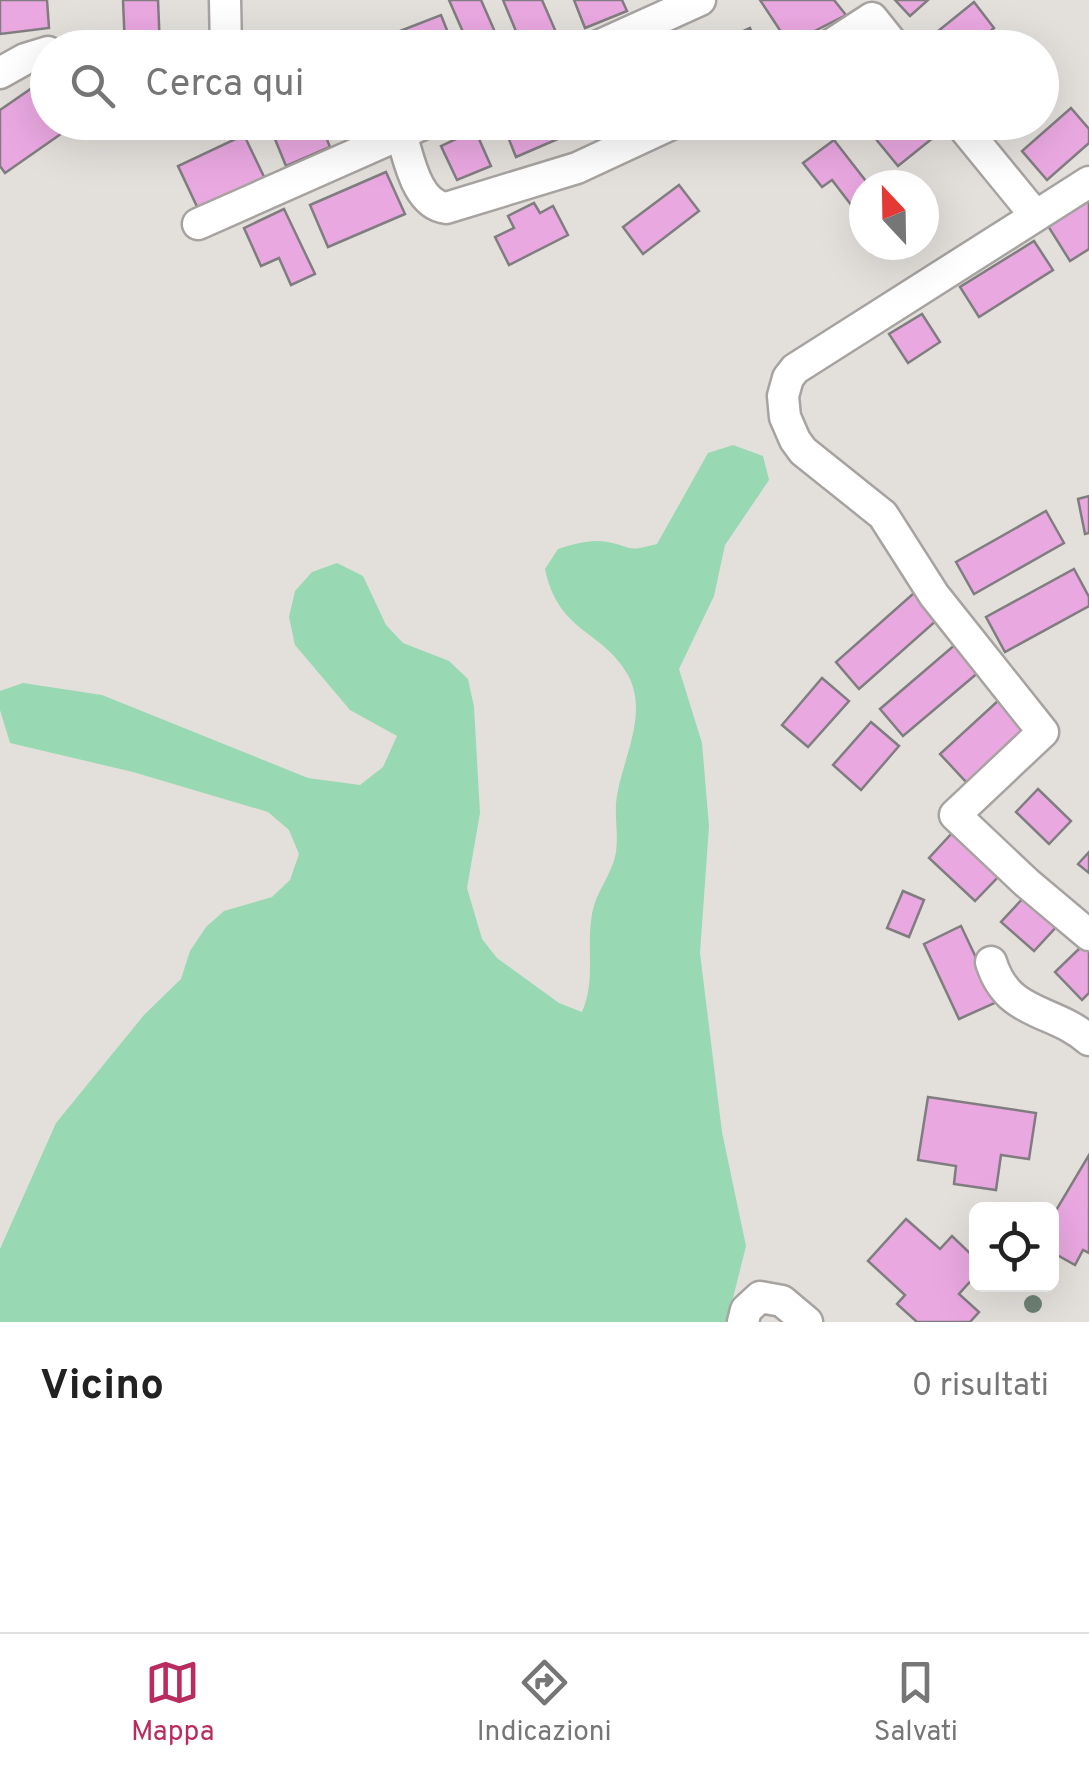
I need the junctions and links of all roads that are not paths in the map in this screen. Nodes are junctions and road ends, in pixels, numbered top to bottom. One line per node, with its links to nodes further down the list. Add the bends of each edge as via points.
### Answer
1 (225, 0): 3 (street)
2 (700, 0): 4 (street)
3 (226, 30)
4 (634, 30)
5 (854, 30): 6 (street, via 872,18)
6 (882, 30)
7 (30, 57): 8 (street)
8 (0, 74)
9 (387, 140): 15 (street)
10 (415, 140): 11 (street, via 421,188 446,208 577,168)
11 (637, 140)
12 (974, 140): 14 (street)
13 (1089, 182): 14 (street)
14 (1035, 215): 16 (street, via 795,369 784,386 783,405 803,451 883,515 934,595 1043,732 955,815)
15 (198, 224)
16 (1089, 935)
17 (991, 962): 18 (street, via 997,981 1025,1008)
18 (1089, 1040)
19 (743, 1322): 20 (street, via 760,1297 782,1301)
20 (806, 1322)

